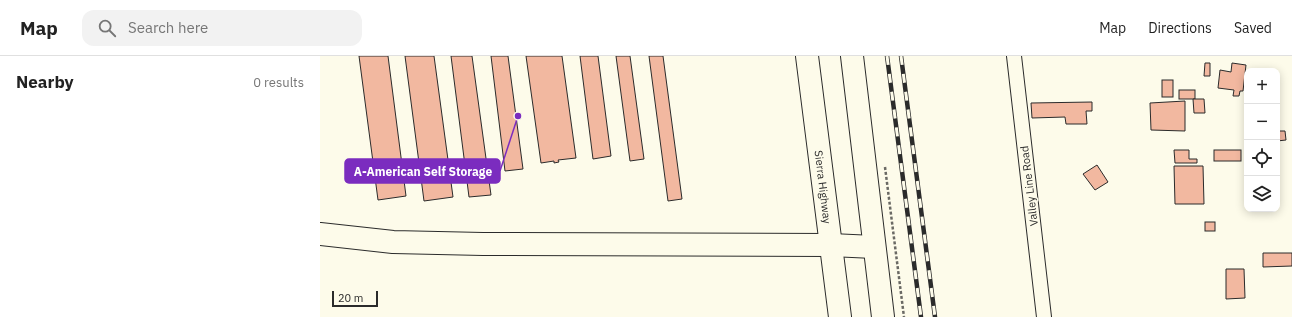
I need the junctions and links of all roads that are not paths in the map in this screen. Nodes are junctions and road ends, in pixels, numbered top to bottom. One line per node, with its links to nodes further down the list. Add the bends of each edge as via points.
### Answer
1 (807, 56): 5 (main road, Sierra Highway)
2 (852, 56): 6 (main road)
3 (1014, 56): 9 (street, Valley Line Road)
4 (320, 234): 5 (main road, via 392,242 483,244)
5 (831, 245): 6 (main road); 7 (main road, Sierra Highway)
6 (874, 247): 8 (main road)
7 (840, 317)
8 (883, 317)
9 (1044, 317)

